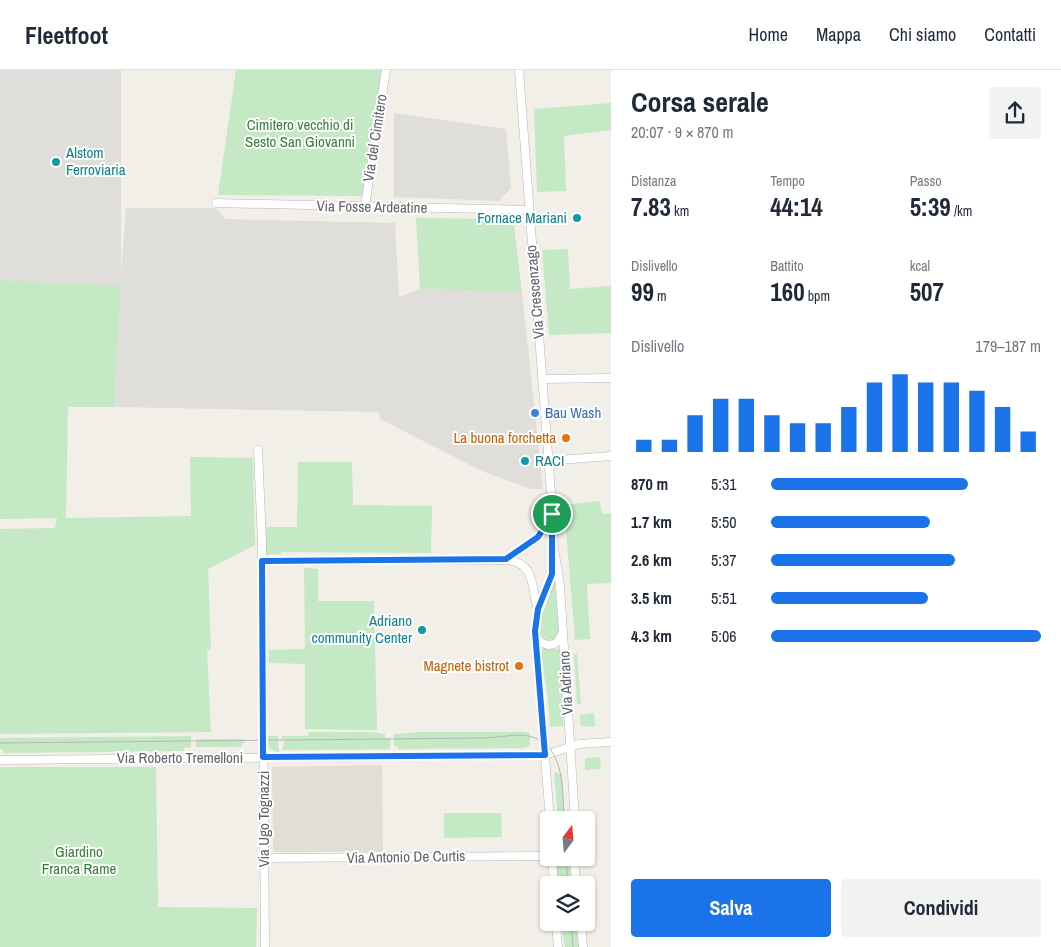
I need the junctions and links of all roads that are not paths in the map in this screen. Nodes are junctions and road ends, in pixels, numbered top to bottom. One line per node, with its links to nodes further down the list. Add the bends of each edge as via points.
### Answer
1 (386, 70): 4 (street, Via del Cimitero)
2 (519, 70): 5 (street, Via Crescenzago)
3 (216, 203): 4 (street, Via Fosse Ardeatine)
4 (365, 206): 5 (street, Via Fosse Ardeatine)
5 (528, 210): 7 (street, Via Crescenzago)
6 (611, 378): 7 (street)
7 (542, 379): 11 (street, Via Crescenzago)
8 (258, 450): 14 (street, Via Ugo Tognazzi)
9 (611, 456): 10 (street)
10 (559, 460)
11 (552, 514): 12 (street, Via Adriano); 13 (street, via 538,537)
12 (554, 547): 15 (street, Via Adriano, via 551,579); 16 (street, Via Adriano)
13 (506, 559): 14 (street); 15 (street, via 521,564 530,574)
14 (262, 561): 21 (street, Via Ugo Tognazzi)
15 (538, 609): 17 (street, Via Adriano)
16 (562, 630): 17 (street, via 560,640 552,645 542,643); 19 (street, Via Adriano)
17 (535, 635): 20 (street, Via Adriano)
18 (611, 742): 19 (street, Via Roberto Tremelloni)
19 (569, 747): 20 (street, Via Roberto Tremelloni); 24 (street, Via Adriano)
20 (545, 755): 21 (street, Via Roberto Tremelloni); 23 (street, Via Adriano)
21 (263, 757): 22 (street, Via Roberto Tremelloni); 26 (street, Via Ugo Tognazzi)
22 (0, 760)
23 (549, 811)
24 (574, 811)
25 (540, 857): 26 (street, Via Antonio De Curtis)
26 (264, 858): 29 (street, Via Ugo Tognazzi)
27 (557, 931): 30 (street)
28 (582, 931): 31 (street)
29 (265, 947)
30 (558, 947)
31 (584, 947)

